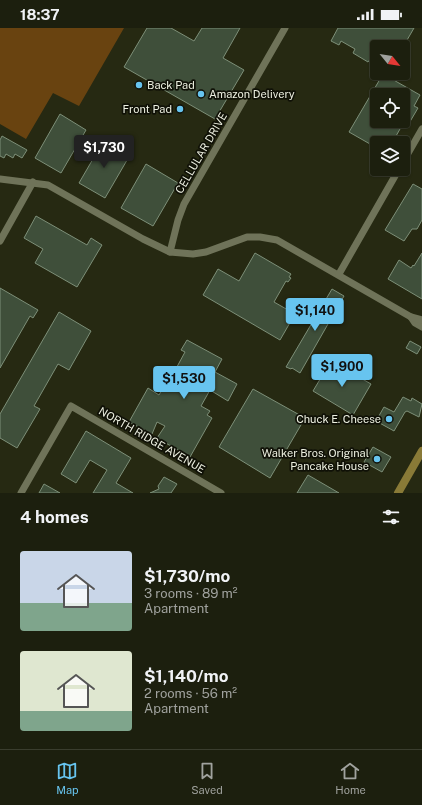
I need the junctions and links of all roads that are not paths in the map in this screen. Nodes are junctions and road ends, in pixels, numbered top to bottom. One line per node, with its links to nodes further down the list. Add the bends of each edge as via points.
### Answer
1 (285, 28): 8 (street, CELLULAR DRIVE, via 184,204)
2 (422, 128): 3 (street)
3 (410, 149)
4 (395, 176): 9 (street)
5 (0, 179): 6 (street)
6 (33, 182): 7 (street); 8 (street, via 48,185 142,239)
7 (0, 241)
8 (170, 252): 9 (street, via 196,254 242,238 264,237 284,243)
9 (339, 274): 10 (street)
10 (411, 317): 11 (street); 12 (street)
11 (422, 320)
12 (422, 327)
13 (422, 451): 16 (main road)
14 (21, 493): 15 (street, NORTH RIDGE AVENUE, via 71,406)
15 (221, 493)
16 (398, 493)

